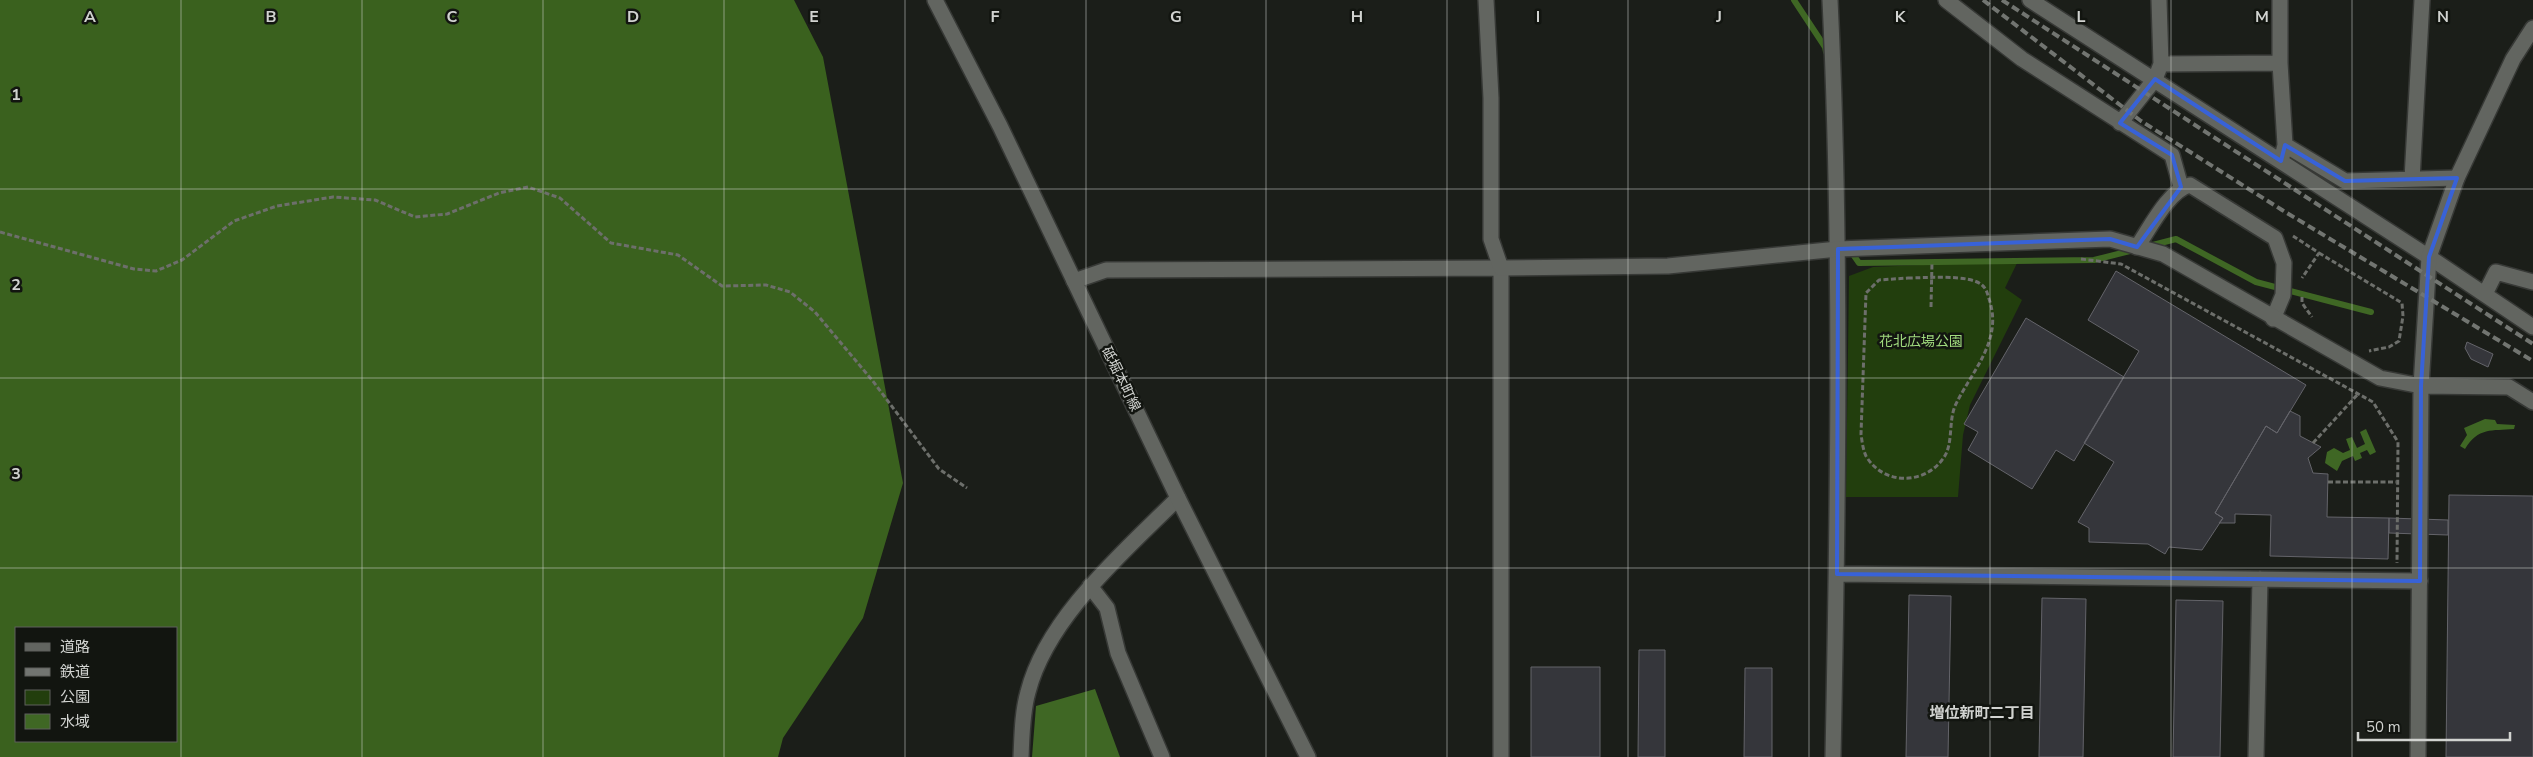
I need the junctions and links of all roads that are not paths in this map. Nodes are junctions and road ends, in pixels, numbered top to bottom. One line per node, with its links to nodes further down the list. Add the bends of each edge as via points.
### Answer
1 (935, 0): 23 (street, 砥堀本町線)
2 (1486, 0): 22 (street, via 1491,98 1491,239)
3 (1830, 0): 20 (street)
4 (1946, 0): 13 (street, via 2022,59)
5 (2030, 0): 12 (street)
6 (2159, 0): 10 (street)
7 (2280, 0): 11 (street)
8 (2422, 0): 17 (street)
9 (2533, 28): 16 (street, via 2513,58)
10 (2161, 64): 11 (street); 12 (street)
11 (2280, 64): 14 (street)
12 (2155, 78): 13 (street); 15 (street)
13 (2120, 123): 18 (street, via 2172,155)
14 (2285, 145): 15 (street); 17 (street, via 2345,182)
15 (2281, 162): 21 (street)
16 (2457, 178): 17 (street); 21 (street)
17 (2412, 180)
18 (2181, 187): 19 (street); 26 (street, via 2190,185 2275,238 2284,264 2283,295)
19 (2138, 247): 20 (street, via 2110,239); 26 (street, via 2163,254)
20 (1838, 248): 22 (street, via 1668,266); 31 (street)
21 (2429, 257): 25 (street); 28 (street)
22 (1500, 268): 23 (street, via 1106,270); 38 (street)
23 (1074, 281): 30 (street, 砥堀本町線)
24 (2533, 282): 25 (street, via 2496,272)
25 (2485, 294): 27 (street)
26 (2273, 319): 28 (street, via 2380,378)
27 (2533, 327)
28 (2422, 386): 29 (street, via 2508,387); 33 (street)
29 (2533, 402)
30 (1178, 498): 34 (street); 37 (street, 砥堀本町線)
31 (1837, 574): 32 (street); 39 (street)
32 (2260, 579): 33 (street); 40 (street)
33 (2420, 582): 41 (street)
34 (1090, 586): 35 (street, via 1046,649 1031,683); 36 (street, via 1107,608 1118,653)
35 (1021, 757)
36 (1162, 757)
37 (1308, 757)
38 (1501, 757)
39 (1833, 757)
40 (2256, 757)
41 (2418, 757)

